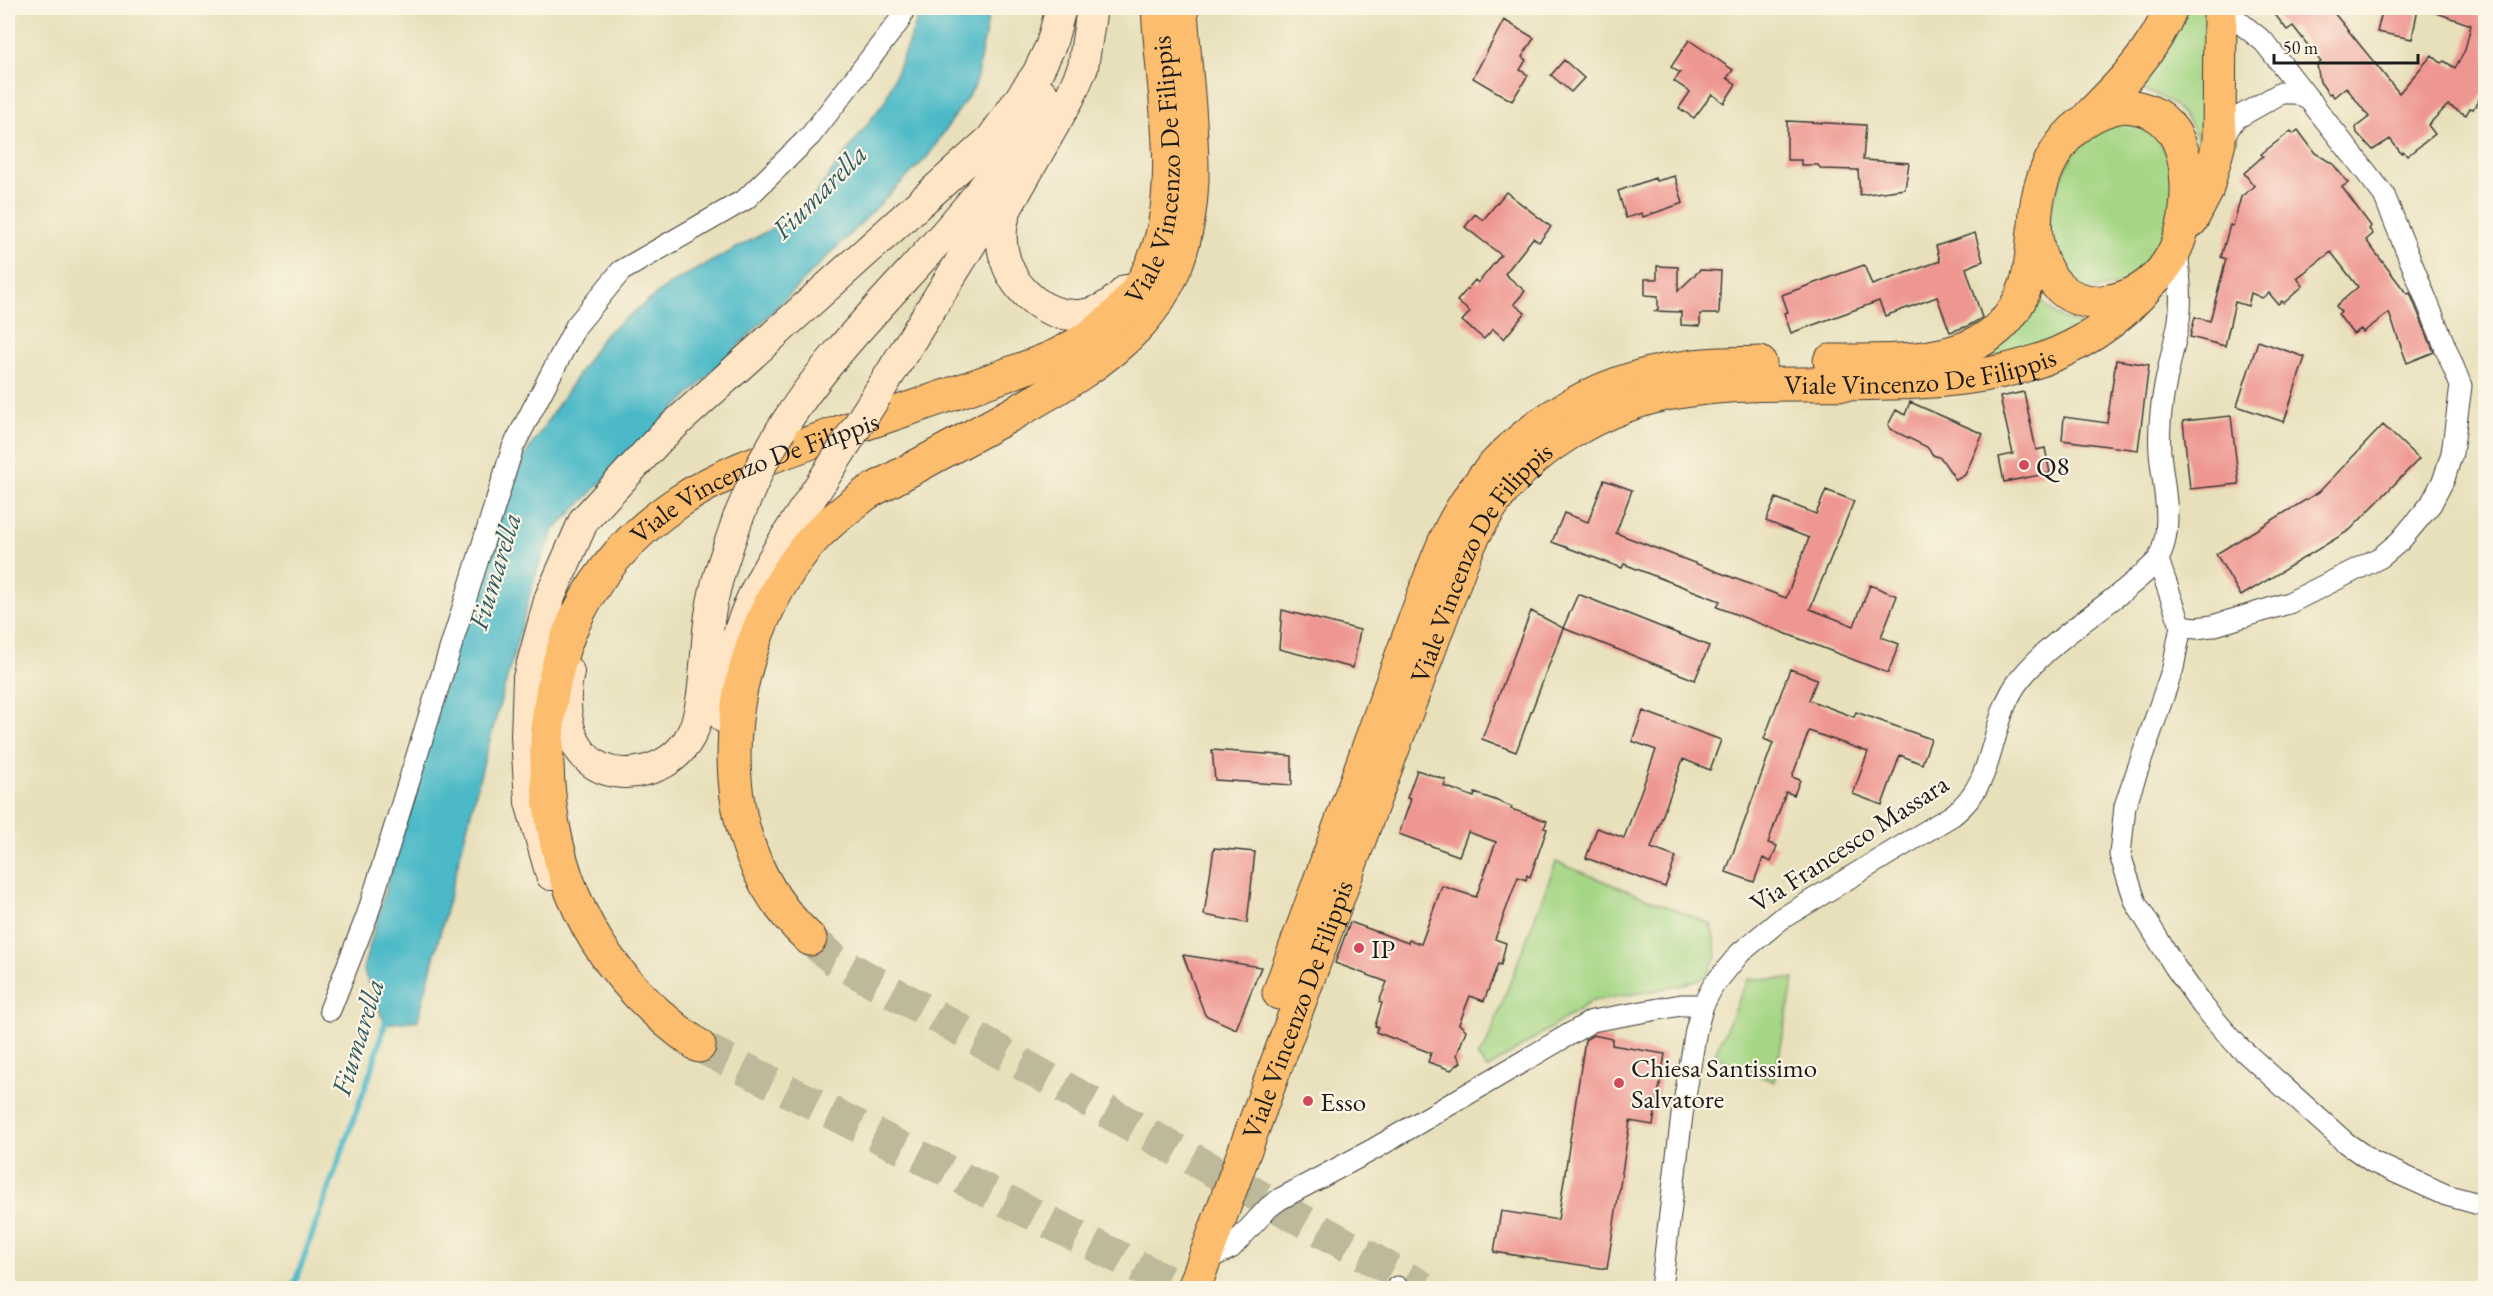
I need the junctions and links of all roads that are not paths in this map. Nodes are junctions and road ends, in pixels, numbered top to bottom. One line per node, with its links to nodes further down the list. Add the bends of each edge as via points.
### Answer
1 (904, 8): 21 (street, via 900,20 811,135 746,199 621,271 576,326 513,447 367,916)
2 (1061, 8): 19 (main road, via 1051,45 1037,74 991,139 662,436 584,520 565,559 550,597 528,678 530,802 558,895 575,930 596,960)
3 (1076, 8): 12 (main road, bridge, via 1054,70 1011,152 985,187 821,372 760,467 738,518 718,577 710,610 699,711 692,734 675,757 654,768 627,772 602,768 584,756 568,728 566,710 573,657 590,619 617,580 652,542 692,509 733,488 868,436 1054,372 1100,348 1127,324 1156,286 1178,233)
4 (1091, 8): 12 (main road, via 1083,67 1002,221 1002,248 1011,274 1040,306 1064,315 1088,314 1110,305 1131,285); 18 (main road, bridge, via 1037,135 776,552 745,609 735,637 724,703 724,772 735,831 759,882)
5 (1158, 8): 12 (main road, Viale Vincenzo De Filippis, via 1169,144)
6 (1181, 8): 12 (main road, Viale Vincenzo De Filippis, via 1188,84)
7 (2171, 8): 10 (main road, Viale Vincenzo De Filippis, via 2136,67)
8 (2221, 8): 9 (street, via 2255,33); 11 (main road, Viale Vincenzo De Filippis)
9 (2312, 102): 11 (street, via 2296,93 2281,93 2235,119); 17 (street, via 2384,195 2396,220 2461,386 2452,453 2431,504 2381,557 2289,603 2212,626)
10 (2082, 123): 13 (main road, Viale Vincenzo De Filippis, via 2049,167); 14 (main road, Viale Vincenzo De Filippis, via 2124,106 2150,111 2171,128 2183,152 2186,174 2187,198)
11 (2219, 143): 14 (main road, Viale Vincenzo De Filippis, via 2206,192)
12 (1180, 180): 18 (main road, Viale Vincenzo De Filippis, via 1184,242 1157,304 1141,324 1077,377 846,509 804,549 770,602 740,685 735,755 738,797 752,856 767,886); 19 (main road, Viale Vincenzo De Filippis, via 1154,263 1125,308 1101,331 1041,362 786,451 706,486 672,506 642,532 589,595 565,640 552,687 547,759 553,829 580,916)
13 (2034, 230): 15 (main road, Viale Vincenzo De Filippis, via 2048,273 2070,296 2093,303 2115,300); 25 (main road, Viale Vincenzo De Filippis, via 2030,270 2018,302 1996,328 1967,349 1929,359 1717,364 1660,371 1605,389 1544,421 1482,479 1456,518 1429,581)
14 (2179, 243): 15 (main road, Viale Vincenzo De Filippis); 16 (street, via 2178,324 2166,373 2160,424 2167,524 2165,545)
15 (2152, 281): 24 (main road, Viale Vincenzo De Filippis, via 2123,314 2086,339 2035,362 1996,373 1939,381 1722,387 1677,392 1601,416 1556,441 1519,470 1491,508 1462,561)
16 (2158, 560): 17 (street); 20 (street, Via Francesco Massara, via 2052,646 2021,678 2004,711 1979,787 1966,804 1772,926 1740,953)
17 (2181, 626): 23 (street, via 2174,668 2125,806 2120,855 2136,903 2175,967 2236,1045 2346,1143 2407,1179)
18 (802, 932)
19 (645, 1004): 22 (main road, Viale Vincenzo De Filippis)
20 (1703, 1005): 24 (street, via 1605,1017 1578,1028 1374,1149 1280,1199); 26 (street, Via Francesco Massara, via 1682,1115)
21 (330, 1010)
22 (699, 1046)
23 (2486, 1206)
24 (1200, 1274)
25 (1172, 1288)
26 (1661, 1288)

